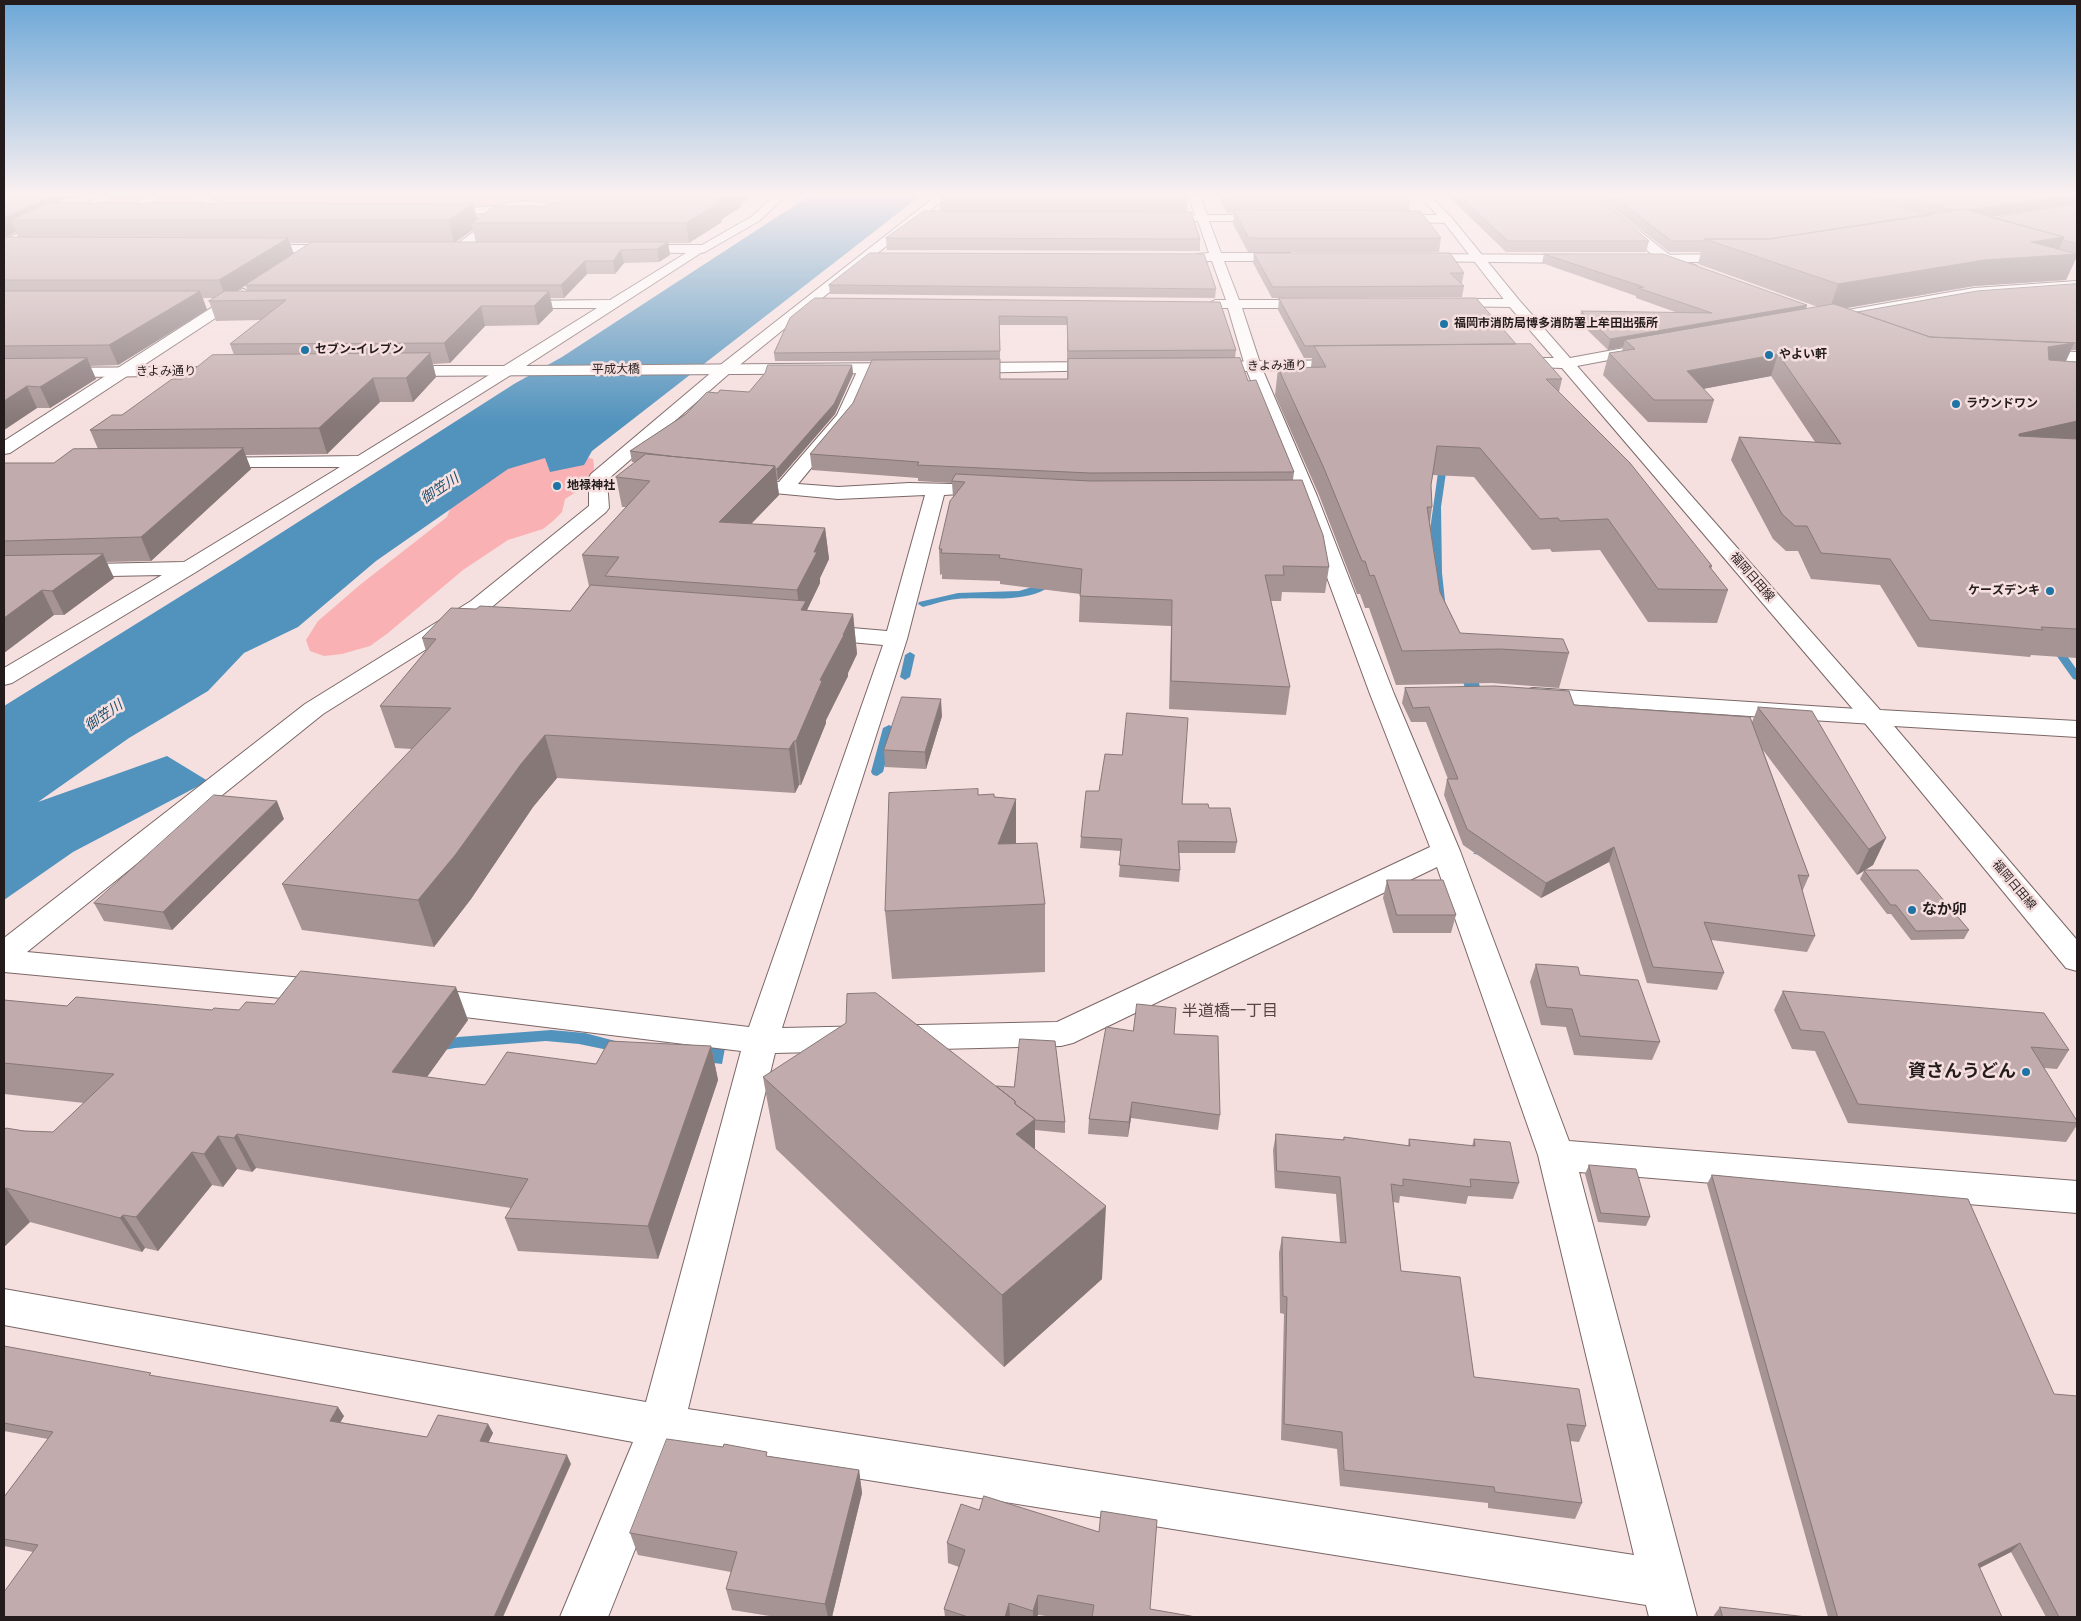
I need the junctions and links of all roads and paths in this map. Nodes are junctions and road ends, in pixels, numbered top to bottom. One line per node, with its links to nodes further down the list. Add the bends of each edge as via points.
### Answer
1 (665, 272): 18 (street)
2 (847, 272): 11 (street)
3 (1222, 272): 20 (street)
4 (1489, 272): 13 (street, 福岡日田線)
5 (2047, 274): 7 (street)
6 (2077, 278): 7 (street)
7 (2006, 281): 10 (street)
8 (258, 284): 15 (street)
9 (2077, 285): 10 (street)
10 (1974, 292): 24 (street)
11 (812, 300): 12 (street); 38 (street)
12 (831, 301)
13 (1514, 303): 22 (street); 29 (street, 福岡日田線)
14 (198, 304): 15 (street)
15 (227, 304): 16 (street); 41 (street)
16 (257, 304)
17 (504, 304): 18 (street)
18 (614, 304): 39 (street)
19 (1204, 304): 20 (street)
20 (1234, 304): 21 (street); 32 (street)
21 (1331, 304)
22 (1429, 304)
23 (1803, 315): 24 (street)
24 (1829, 317): 25 (street)
25 (1861, 328)
26 (1663, 346): 29 (street)
27 (2018, 354): 28 (street)
28 (2077, 357)
29 (1566, 363): 30 (street); 59 (street, 福岡日田線)
30 (1497, 364)
31 (1360, 365): 32 (street, きよみ通り)
32 (1253, 366): 34 (street, きよみ通り); 61 (street, via 1297,496 1392,693)
33 (1124, 367): 37 (street)
34 (1193, 367)
35 (866, 368): 36 (street); 38 (street); 48 (street, via 844,417)
36 (916, 368)
37 (945, 368)
38 (725, 369): 39 (street, 平成大橋); 53 (street, via 616,472 598,478 598,508)
39 (508, 370): 40 (street); 45 (street)
40 (379, 371)
41 (122, 372): 42 (street, きよみ通り); 43 (street, きよみ通り); 44 (street)
42 (241, 372)
43 (4, 373)
44 (7, 459)
45 (359, 460): 46 (street); 51 (street)
46 (191, 462)
47 (724, 483): 48 (street)
48 (784, 488): 50 (street, via 838,493)
49 (970, 490): 50 (street)
50 (936, 491): 56 (street)
51 (189, 568): 52 (street); 57 (street)
52 (4, 572)
53 (479, 606): 54 (street); 62 (street, via 314,709)
54 (509, 608)
55 (797, 631): 56 (street)
56 (896, 639): 67 (street)
57 (4, 678)
58 (1512, 693): 59 (street)
59 (1873, 717): 60 (street); 63 (street, 福岡日田線)
60 (2077, 729)
61 (1446, 851): 67 (street, via 1061,1034); 68 (street)
62 (4, 954)
63 (2077, 960)
64 (4, 961): 65 (street)
65 (355, 994)
66 (394, 998): 67 (street)
67 (761, 1041): 71 (street)
68 (1556, 1155): 69 (street); 72 (street)
69 (2077, 1197)
70 (4, 1307): 71 (street)
71 (662, 1426): 72 (street); 73 (street)
72 (1669, 1600)
73 (584, 1617)

